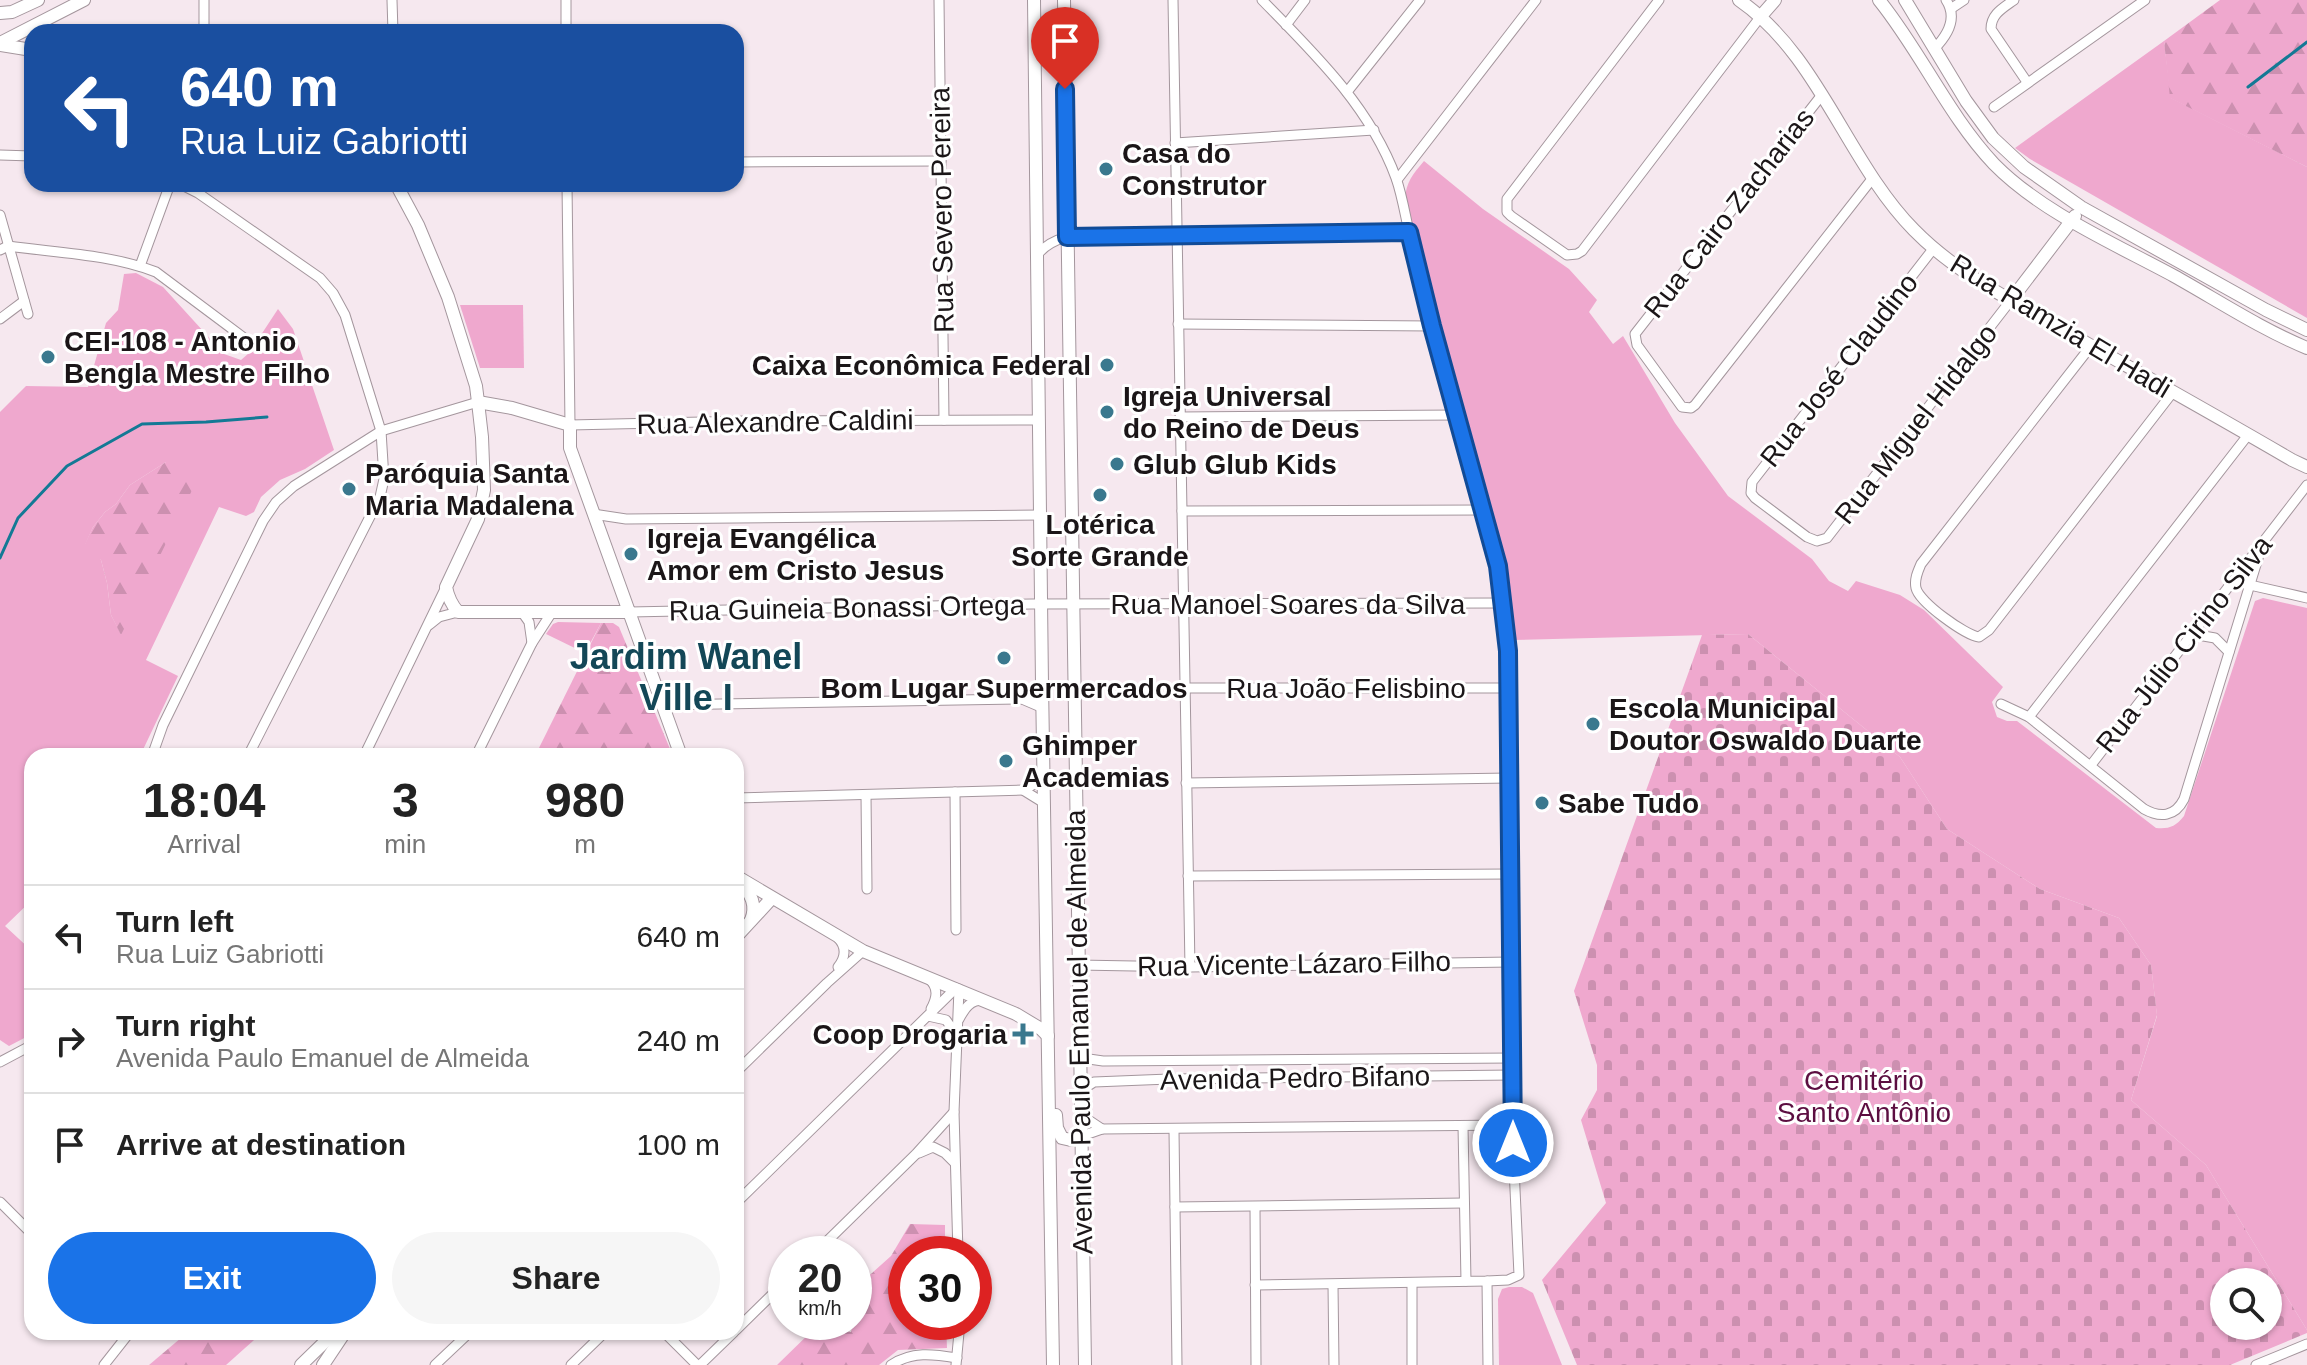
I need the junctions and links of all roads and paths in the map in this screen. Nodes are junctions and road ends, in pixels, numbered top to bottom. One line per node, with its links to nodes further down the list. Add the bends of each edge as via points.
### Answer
1 (38, 0): 24 (street)
2 (84, 0): 26 (street)
3 (204, 0): 27 (street)
4 (392, 0): 28 (street)
5 (566, 0): 29 (street)
6 (939, 0): 44 (street, Rua Severo Pereira)
7 (1034, 0): 60 (street, Avenida Paulo Emanuel de Almeida)
8 (1064, 0): 57 (street, Avenida Paulo Emanuel de Almeida)
9 (1173, 0): 41 (street)
10 (1262, 0): 30 (street)
11 (1305, 0): 30 (street)
12 (1420, 0): 37 (street)
13 (1536, 0): 47 (street)
14 (1659, 0): 25 (street, via 1510,193 1507,212 1563,252 1582,251)
15 (1739, 0): 25 (street, Rua Ramzia El Hadi)
16 (1775, 0): 25 (street)
17 (1879, 0): 31 (street)
18 (1905, 0): 35 (street)
19 (1964, 0): 22 (street)
20 (2014, 0): 23 (street)
21 (2145, 0): 36 (street)
22 (1949, 4): 35 (street, via 1948,32)
23 (2001, 4): 36 (street, via 1991,29)
24 (0, 13)
25 (1761, 16): 38 (street, Rua Ramzia El Hadi)
26 (38, 24)
27 (204, 24)
28 (393, 24)
29 (566, 24)
30 (1286, 25): 37 (street)
31 (1901, 27): 35 (street, via 1923,50); 54 (street, via 1963,128 1994,163 2017,185)
32 (24, 31): 33 (street)
33 (0, 44): 34 (street)
34 (24, 48)
35 (1934, 49): 52 (street, via 1993,138)
36 (2027, 82): 39 (street)
37 (1347, 92): 40 (street)
38 (1821, 96): 46 (street, Rua Ramzia El Hadi); 46 (street, Rua Cairo Zacharias, via 1635,334 1637,345 1679,404 1695,405)
39 (1994, 107)
40 (1374, 130): 41 (street); 47 (street)
41 (1175, 143): 56 (street)
42 (0, 155): 43 (street)
43 (24, 156)
44 (941, 161): 45 (street); 77 (street, Rua Severo Pereira)
45 (744, 162)
46 (1872, 179): 59 (street, Rua Ramzia El Hadi)
47 (1397, 180): 55 (street)
48 (167, 192): 61 (street)
49 (196, 192): 80 (street, via 320,278 333,293 345,315)
50 (400, 192): 73 (street, via 448,297)
51 (567, 192): 79 (street)
52 (2081, 207): 54 (street, Rua Miguel Hidalgo); 68 (street)
53 (0, 215): 58 (street)
54 (2072, 220): 62 (street, Rua Miguel Hidalgo); 71 (street)
55 (1409, 232): 56 (street); 67 (street)
56 (1177, 236): 57 (street); 66 (street)
57 (1067, 237): 60 (street); 100 (street, Avenida Paulo Emanuel de Almeida)
58 (4, 248): 61 (street); 63 (street)
59 (1933, 249): 62 (street, Rua Ramzia El Hadi); 90 (street, Rua José Claudino, via 1752,482 1751,493)
60 (1037, 255): 78 (street, Avenida Paulo Emanuel de Almeida)
61 (140, 266): 69 (street, via 156,272)
62 (2011, 300): 70 (street, Rua Ramzia El Hadi); 90 (street, Rua Miguel Hidalgo, via 1827,538)
63 (24, 301): 64 (street); 65 (street)
64 (28, 314)
65 (0, 319)
66 (1178, 324): 67 (street); 76 (street)
67 (1432, 326): 75 (street)
68 (2307, 330)
69 (255, 346)
70 (2091, 346): 72 (street, Rua Ramzia El Hadi); 72 (street, via 1921,564 1914,585 1918,595 1973,636 1989,630)
71 (2307, 348)
72 (2173, 392): 81 (street, Rua Ramzia El Hadi)
73 (478, 402): 74 (street, Rua Alexandre Caldini); 80 (street, Rua Alexandre Caldini); 82 (street)
74 (512, 408): 79 (street, Rua Alexandre Caldini); 82 (street, via 490,418)
75 (1457, 415): 76 (street); 85 (street)
76 (1180, 417): 86 (street)
77 (944, 420): 78 (street, Rua Alexandre Caldini); 79 (street, Rua Alexandre Caldini)
78 (1039, 420): 88 (street, Avenida Paulo Emanuel de Almeida)
79 (570, 425): 87 (street, via 570,448)
80 (381, 431): 121 (street, Rua Alexandre Caldini, via 276,502); 122 (street, via 380,497)
81 (2248, 435): 83 (street, Rua Ramzia El Hadi); 120 (street)
82 (482, 437): 96 (street, via 484,490 478,519)
83 (2307, 467)
84 (2307, 485): 91 (street, Rua Júlio Cirino Silva)
85 (1483, 510): 86 (street); 98 (street)
86 (1182, 511): 101 (street)
87 (593, 514): 89 (street); 92 (street)
88 (1041, 515): 89 (street); 99 (street, Avenida Paulo Emanuel de Almeida)
89 (626, 519): 92 (street, via 611,525)
90 (1812, 540)
91 (2263, 542): 94 (street); 95 (street, Rua Júlio Cirino Silva)
92 (603, 543): 93 (street)
93 (620, 585): 105 (street, via 611,604); 106 (street)
94 (2250, 585): 95 (street); 97 (street); 112 (street)
95 (2229, 586): 109 (street, Rua Júlio Cirino Silva)
96 (446, 587): 102 (street); 108 (street)
97 (2307, 598)
98 (1503, 603): 101 (street, Rua Manoel Soares da Silva); 115 (street)
99 (1041, 604): 100 (street); 107 (street, Rua Guineia Bonassi Ortega); 113 (street, Avenida Paulo Emanuel de Almeida)
100 (1073, 604): 101 (street, Rua Manoel Soares da Silva); 148 (street, Avenida Paulo Emanuel de Almeida)
101 (1183, 604): 114 (street)
102 (458, 612): 103 (street, Rua Guineia Bonassi Ortega); 108 (street, Rua Guineia Bonassi Ortega)
103 (522, 612): 104 (street, Rua Guineia Bonassi Ortega); 111 (street)
104 (552, 612): 105 (street, Rua Guineia Bonassi Ortega); 111 (street)
105 (595, 612): 106 (street, Rua Guineia Bonassi Ortega)
106 (630, 612): 107 (street, Rua Guineia Bonassi Ortega); 110 (street)
107 (653, 612): 110 (street, Rua Guineia Bonassi Ortega, via 641,623)
108 (426, 626): 123 (street)
109 (2192, 634): 112 (street, via 2215,638); 126 (street, Rua Júlio Cirino Silva)
110 (639, 641): 118 (street)
111 (532, 643): 124 (street)
112 (2229, 652): 126 (street, via 2178,809 2153,814)
113 (1042, 684): 116 (street); 119 (street, Avenida Paulo Emanuel de Almeida)
114 (1185, 688): 115 (street, Rua João Felisbino); 129 (street)
115 (1508, 688): 127 (street)
116 (1022, 699): 118 (street); 119 (street)
117 (2001, 704): 120 (street)
118 (661, 705): 125 (street)
119 (1043, 708): 128 (street, Avenida Paulo Emanuel de Almeida)
120 (2029, 717): 126 (street)
121 (155, 748)
122 (252, 748)
123 (368, 748)
124 (480, 748)
125 (678, 748)
126 (2091, 765)
127 (1509, 778): 129 (street); 135 (street)
128 (1044, 779): 130 (street); 134 (street, Avenida Paulo Emanuel de Almeida)
129 (1186, 783): 136 (street)
130 (1023, 790): 131 (street); 134 (street)
131 (955, 792): 132 (street); 143 (street)
132 (866, 795): 133 (street); 139 (street)
133 (744, 798)
134 (1044, 803): 153 (street, Avenida Paulo Emanuel de Almeida)
135 (1510, 874): 136 (street); 147 (street)
136 (1188, 876): 149 (street)
137 (744, 881): 140 (street)
138 (744, 887): 141 (street, via 752,898)
139 (867, 889)
140 (772, 898): 141 (street); 144 (street)
141 (750, 923): 142 (street)
142 (744, 929)
143 (956, 930)
144 (836, 936): 145 (street); 146 (street, via 843,943)
145 (858, 948): 146 (street); 150 (street); 151 (street)
146 (843, 960): 151 (street)
147 (1511, 962): 149 (street, Rua Vicente Lázaro Filho); 162 (street)
148 (1078, 965): 149 (street, Rua Vicente Lázaro Filho); 160 (street, Avenida Paulo Emanuel de Almeida)
149 (1190, 967)
150 (925, 975): 152 (street); 156 (street, via 936,988)
151 (827, 983): 165 (street)
152 (957, 989): 154 (street); 156 (street); 157 (street)
153 (1047, 998): 155 (street, via 1037,1013); 158 (street, Avenida Paulo Emanuel de Almeida)
154 (984, 1000): 155 (street); 157 (street, via 969,1004)
155 (1016, 1014): 158 (street)
156 (928, 1016): 157 (street, via 946,1020); 181 (street)
157 (956, 1034): 169 (street)
158 (1048, 1036): 161 (street, Avenida Paulo Emanuel de Almeida)
159 (24, 1049): 164 (street)
160 (1080, 1053): 163 (street, Avenida Pedro Bifano, via 1103,1061); 168 (street, Avenida Paulo Emanuel de Almeida)
161 (1048, 1057): 176 (street, via 1058,1132 1067,1140); 215 (street, Avenida Paulo Emanuel de Almeida)
162 (1513, 1058): 163 (street, Avenida Pedro Bifano); 166 (street)
163 (1168, 1061): 167 (street)
164 (0, 1062)
165 (744, 1064)
166 (1513, 1075): 167 (street, Avenida Pedro Bifano); 171 (street)
167 (1169, 1079): 168 (street, Avenida Pedro Bifano, via 1094,1082)
168 (1080, 1091): 170 (street, Avenida Paulo Emanuel de Almeida)
169 (954, 1112): 173 (street); 177 (street)
170 (1081, 1115): 174 (street); 176 (street, Avenida Paulo Emanuel de Almeida)
171 (1512, 1125): 172 (street); 190 (street, via 1519,1275)
172 (1463, 1126): 175 (street); 183 (street)
173 (939, 1128): 177 (street, via 949,1126); 179 (street)
174 (1102, 1129): 175 (street); 176 (street)
175 (1174, 1130): 184 (street)
176 (1082, 1136): 216 (street, Avenida Paulo Emanuel de Almeida)
177 (954, 1137): 178 (street); 180 (street)
178 (933, 1147): 179 (street); 180 (street)
179 (916, 1154): 187 (street)
180 (955, 1163): 188 (street)
181 (744, 1195)
182 (0, 1202): 186 (street)
183 (1464, 1203): 185 (street); 189 (street)
184 (1175, 1207): 185 (street); 217 (street)
185 (1255, 1207): 192 (street)
186 (24, 1226)
187 (832, 1236)
188 (957, 1236)
189 (1466, 1281): 190 (street); 191 (street)
190 (1487, 1281): 221 (street)
191 (1412, 1283): 193 (street); 220 (street)
192 (1255, 1285): 193 (street); 218 (street)
193 (1333, 1285): 219 (street)
194 (768, 1299): 195 (street)
195 (744, 1322)
196 (124, 1340): 207 (street)
197 (327, 1340): 208 (street)
198 (340, 1340): 209 (street)
199 (462, 1340): 210 (street)
200 (597, 1340): 211 (street)
201 (672, 1340): 212 (street)
202 (726, 1340): 205 (street)
203 (959, 1340): 206 (street)
204 (2307, 1344): 222 (street)
205 (713, 1352): 212 (street); 213 (street)
206 (957, 1362): 214 (street, via 912,1354)
207 (104, 1365)
208 (301, 1365)
209 (323, 1365)
210 (435, 1365)
211 (571, 1365)
212 (698, 1365)
213 (708, 1365)
214 (891, 1365)
215 (1053, 1365)
216 (1085, 1365)
217 (1177, 1365)
218 (1256, 1365)
219 (1334, 1365)
220 (1412, 1365)
221 (1488, 1365)
222 (2256, 1365)

